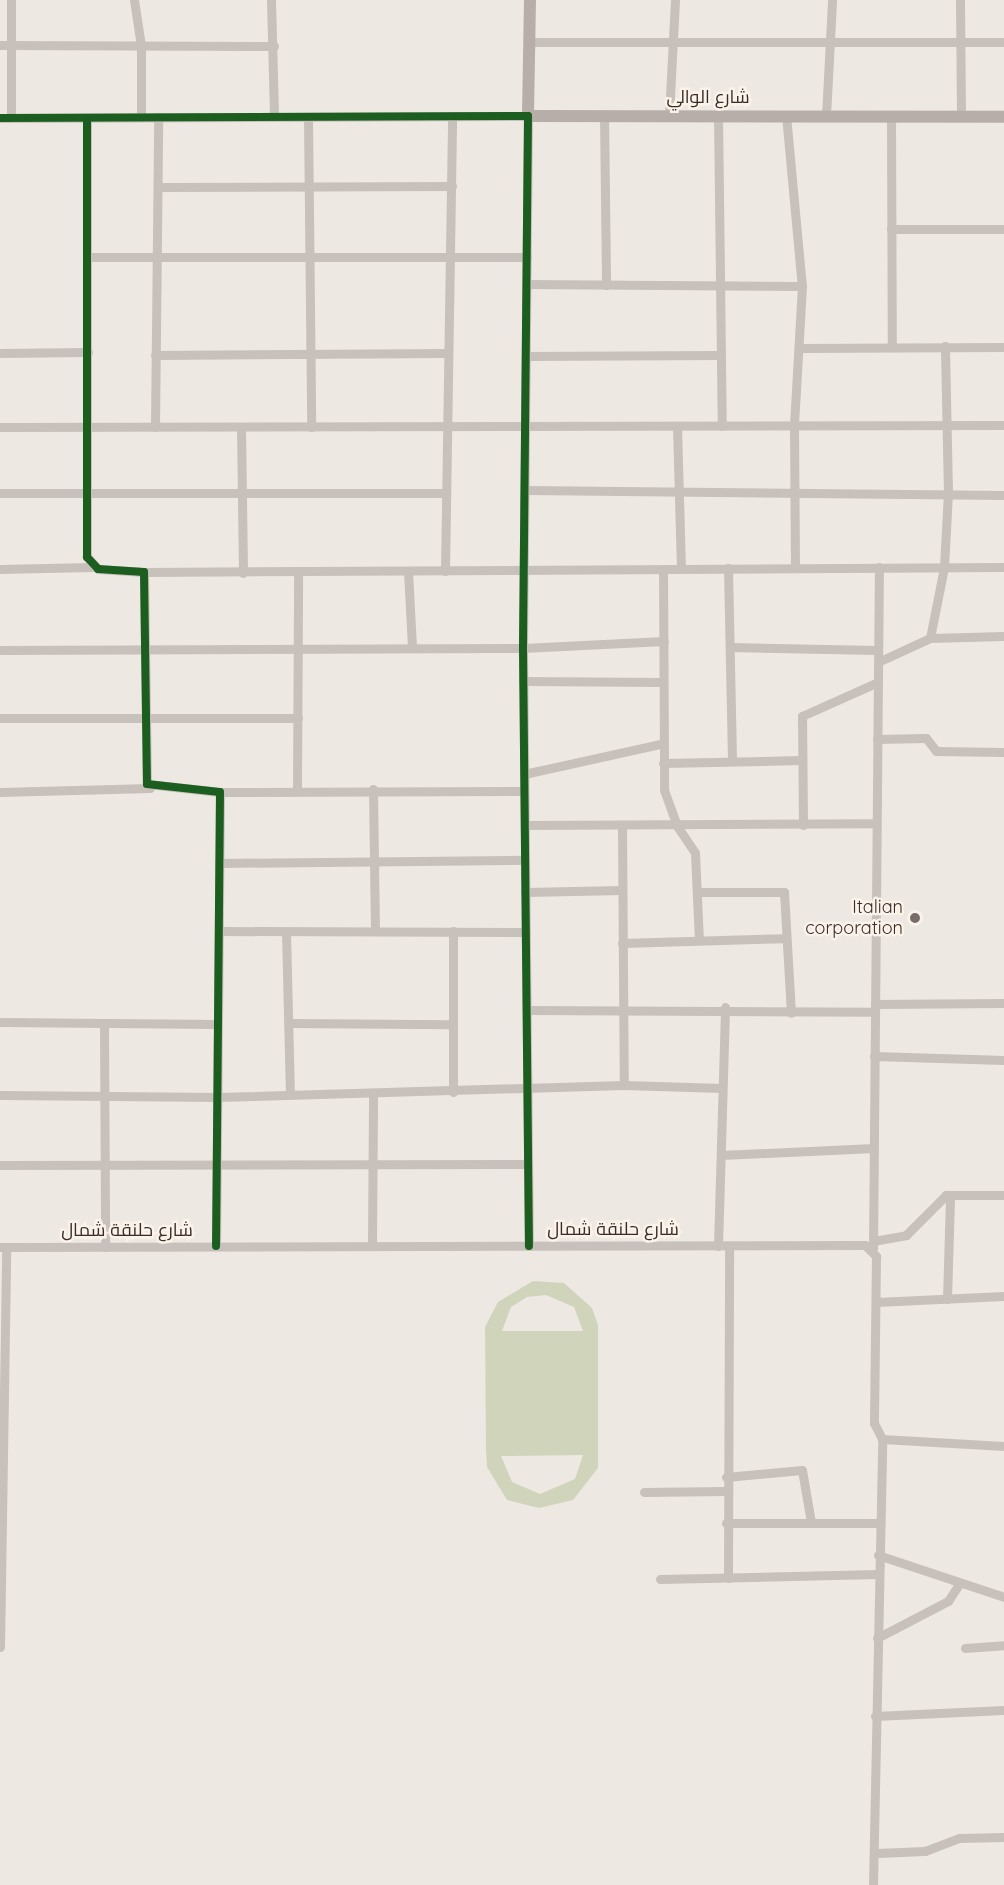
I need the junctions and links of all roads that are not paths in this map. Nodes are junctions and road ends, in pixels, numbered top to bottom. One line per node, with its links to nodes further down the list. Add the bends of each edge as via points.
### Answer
1 (11, 0): 14 (street)
2 (134, 0): 15 (street)
3 (271, 0): 16 (street)
4 (530, 0): 9 (main road)
5 (675, 0): 8 (street)
6 (832, 0): 10 (street)
7 (960, 0): 11 (street)
8 (669, 39): 9 (street); 10 (street); 18 (street)
9 (529, 42): 22 (main road)
10 (830, 42): 11 (street); 23 (street)
11 (962, 42): 12 (street); 29 (street)
12 (1004, 42)
13 (0, 45): 14 (street)
14 (11, 45): 15 (street); 32 (street)
15 (141, 46): 16 (street); 25 (street)
16 (274, 46): 27 (street)
17 (604, 115): 18 (main road, شارع الوالي); 22 (main road, شارع الوالي); 45 (street)
18 (669, 115): 19 (main road, شارع الوالي)
19 (718, 115): 20 (main road, شارع الوالي); 46 (street)
20 (786, 115): 23 (main road, شارع الوالي); 47 (street)
21 (452, 116): 22 (street); 28 (street); 34 (street)
22 (528, 116): 43 (street)
23 (826, 116): 24 (main road, شارع الوالي)
24 (891, 116): 29 (main road, شارع الوالي); 37 (street)
25 (141, 117): 26 (street); 33 (street)
26 (158, 117): 27 (street); 35 (street)
27 (274, 117): 28 (street)
28 (308, 117): 36 (street)
29 (961, 117): 30 (main road, شارع الوالي)
30 (1004, 117)
31 (0, 118): 32 (street)
32 (11, 118): 33 (street)
33 (87, 118): 39 (street)
34 (452, 186): 36 (street); 42 (street)
35 (158, 187): 36 (street); 40 (street)
36 (309, 187): 41 (street)
37 (891, 229): 38 (street); 48 (street)
38 (1004, 229)
39 (87, 257): 40 (street); 52 (street)
40 (157, 257): 41 (street); 56 (street)
41 (309, 257): 42 (street); 55 (street)
42 (452, 257): 43 (street); 54 (street)
43 (527, 257): 44 (street)
44 (527, 284): 45 (street); 58 (street)
45 (606, 285): 46 (street)
46 (719, 285): 47 (street); 57 (street)
47 (802, 286): 51 (street)
48 (892, 346): 49 (street); 51 (street)
49 (945, 346): 50 (street); 59 (street)
50 (1004, 347)
51 (800, 348): 61 (street)
52 (88, 352): 53 (street); 66 (street)
53 (0, 353)
54 (448, 353): 55 (street); 60 (street)
55 (310, 354): 56 (street); 69 (street)
56 (155, 355): 67 (street)
57 (720, 355): 58 (street); 64 (street)
58 (527, 356): 70 (street)
59 (946, 424): 61 (street); 62 (street); 73 (street)
60 (445, 425): 69 (street); 70 (street); 77 (street)
61 (794, 425): 64 (street); 72 (street)
62 (1004, 425)
63 (677, 426): 64 (street); 70 (street); 78 (street)
64 (722, 426)
65 (0, 427): 66 (street)
66 (88, 427): 67 (street); 75 (street)
67 (155, 427): 68 (street)
68 (241, 427): 69 (street); 76 (street)
69 (311, 427)
70 (526, 427): 71 (street)
71 (525, 490): 78 (street); 91 (street)
72 (795, 492): 73 (street); 78 (street); 85 (street)
73 (948, 492): 79 (street); 82 (street)
74 (0, 493): 75 (street)
75 (88, 493): 76 (street); 80 (street, via 87,557)
76 (242, 493): 77 (street); 93 (street)
77 (445, 493): 90 (street)
78 (679, 493): 88 (street)
79 (1004, 495)
80 (93, 567): 86 (street); 92 (street)
81 (879, 567): 82 (street); 85 (street); 104 (street)
82 (944, 567): 83 (street); 96 (street)
83 (1004, 567)
84 (728, 568): 85 (street); 88 (street); 98 (street)
85 (795, 568)
86 (0, 569)
87 (663, 569): 88 (street); 91 (street); 97 (street)
88 (681, 569)
89 (408, 571): 90 (street); 94 (street); 99 (street)
90 (445, 571): 91 (street)
91 (525, 571): 100 (street)
92 (144, 572): 93 (street); 101 (street)
93 (243, 573): 94 (street)
94 (298, 573): 102 (street)
95 (1004, 636): 96 (street)
96 (930, 638): 105 (street)
97 (664, 641): 100 (street); 107 (street)
98 (730, 647): 104 (street); 116 (street)
99 (412, 648): 100 (street); 102 (street)
100 (523, 648): 106 (street)
101 (146, 649): 102 (street); 103 (street); 110 (street)
102 (298, 649): 111 (street)
103 (0, 650)
104 (878, 650): 105 (street)
105 (878, 662): 108 (street)
106 (523, 681): 107 (street); 118 (street)
107 (661, 682): 113 (street)
108 (878, 682): 112 (street); 115 (street, via 802,716)
109 (0, 718): 110 (street)
110 (147, 718): 111 (street); 119 (street)
111 (298, 718): 121 (street)
112 (877, 739): 114 (street, via 926,738 936,751); 125 (street)
113 (661, 744): 117 (street); 118 (street)
114 (1004, 752)
115 (801, 760): 116 (street); 127 (street)
116 (732, 761): 117 (street)
117 (663, 763): 129 (street, via 664,790)
118 (524, 774): 122 (street)
119 (150, 788): 123 (street); 124 (street)
120 (373, 789): 121 (street); 122 (street); 131 (street)
121 (297, 791): 124 (street)
122 (524, 791): 126 (street)
123 (0, 792)
124 (220, 792): 132 (street)
125 (874, 823): 127 (street); 147 (street)
126 (525, 825): 128 (street); 130 (street)
127 (803, 825): 129 (street)
128 (622, 826): 129 (street); 133 (street)
129 (677, 826): 135 (street, via 696,853)
130 (525, 860): 131 (street); 134 (street)
131 (373, 862): 132 (street); 137 (street)
132 (219, 863): 136 (street)
133 (622, 890): 134 (street); 143 (street)
134 (525, 892): 140 (street)
135 (699, 892): 141 (street, via 780,891 785,896); 142 (street)
136 (219, 931): 139 (street); 152 (street)
137 (375, 931): 138 (street); 139 (street)
138 (453, 931): 140 (street); 153 (street)
139 (286, 932): 151 (street)
140 (526, 932): 148 (street)
141 (786, 938): 142 (street); 149 (street)
142 (699, 940): 143 (street)
143 (622, 943): 146 (street)
144 (1004, 1003): 147 (street)
145 (725, 1007): 146 (street); 149 (street); 159 (street)
146 (622, 1008): 148 (street); 157 (street)
147 (875, 1008): 149 (street); 155 (street)
148 (527, 1010): 158 (street)
149 (791, 1013)
150 (0, 1022): 154 (street)
151 (289, 1023): 153 (street); 164 (street)
152 (217, 1024): 154 (street); 165 (street)
153 (452, 1024): 160 (street)
154 (104, 1025): 163 (street)
155 (874, 1056): 156 (street); 166 (street)
156 (1004, 1060)
157 (624, 1085): 158 (street); 159 (street)
158 (528, 1088): 160 (street); 171 (street)
159 (722, 1088): 167 (street)
160 (453, 1092): 161 (street)
161 (373, 1094): 164 (street); 170 (street)
162 (0, 1095): 163 (street)
163 (104, 1095): 165 (street); 168 (street)
164 (290, 1095): 165 (street)
165 (218, 1097): 169 (street)
166 (874, 1148): 167 (street); 176 (street)
167 (721, 1155): 179 (street)
168 (105, 1161): 169 (street); 172 (street); 181 (street)
169 (217, 1163): 170 (street); 177 (street)
170 (374, 1163): 171 (street); 175 (street)
171 (528, 1164): 178 (street)
172 (0, 1165)
173 (950, 1195): 174 (street); 176 (street, شارع حلنقة شمال, via 906,1235); 184 (street)
174 (1004, 1195)
175 (372, 1245): 177 (street, شارع حلنقة شمال); 178 (street, شارع حلنقة شمال)
176 (873, 1245): 180 (street, شارع حلنقة شمال); 185 (street)
177 (216, 1246): 181 (street, شارع حلنقة شمال)
178 (529, 1246): 179 (street, شارع حلنقة شمال)
179 (718, 1246): 180 (street, شارع حلنقة شمال)
180 (729, 1246): 188 (street)
181 (105, 1247): 182 (street, شارع حلنقة شمال)
182 (3, 1248): 202 (street)
183 (1004, 1296): 184 (street)
184 (947, 1299): 185 (street)
185 (876, 1302): 186 (street, via 874,1423)
186 (882, 1439): 187 (street); 193 (street)
187 (1004, 1446)
188 (726, 1477): 189 (street); 191 (street, via 802,1470)
189 (726, 1491): 190 (street); 192 (street)
190 (644, 1492)
191 (811, 1522): 192 (street); 193 (street)
192 (726, 1523): 196 (street)
193 (879, 1524): 194 (street)
194 (878, 1555): 195 (street); 198 (street)
195 (878, 1574): 196 (street); 200 (street)
196 (728, 1578): 197 (street)
197 (660, 1579)
198 (959, 1584): 199 (street); 200 (street, via 948,1601)
199 (1004, 1597)
200 (877, 1638): 205 (street)
201 (1004, 1645): 203 (street)
202 (0, 1647)
203 (965, 1648)
204 (1004, 1710): 205 (street)
205 (875, 1716): 207 (street)
206 (1004, 1837): 207 (street, via 959,1838 925,1851)
207 (877, 1853): 208 (street)
208 (873, 1885)

